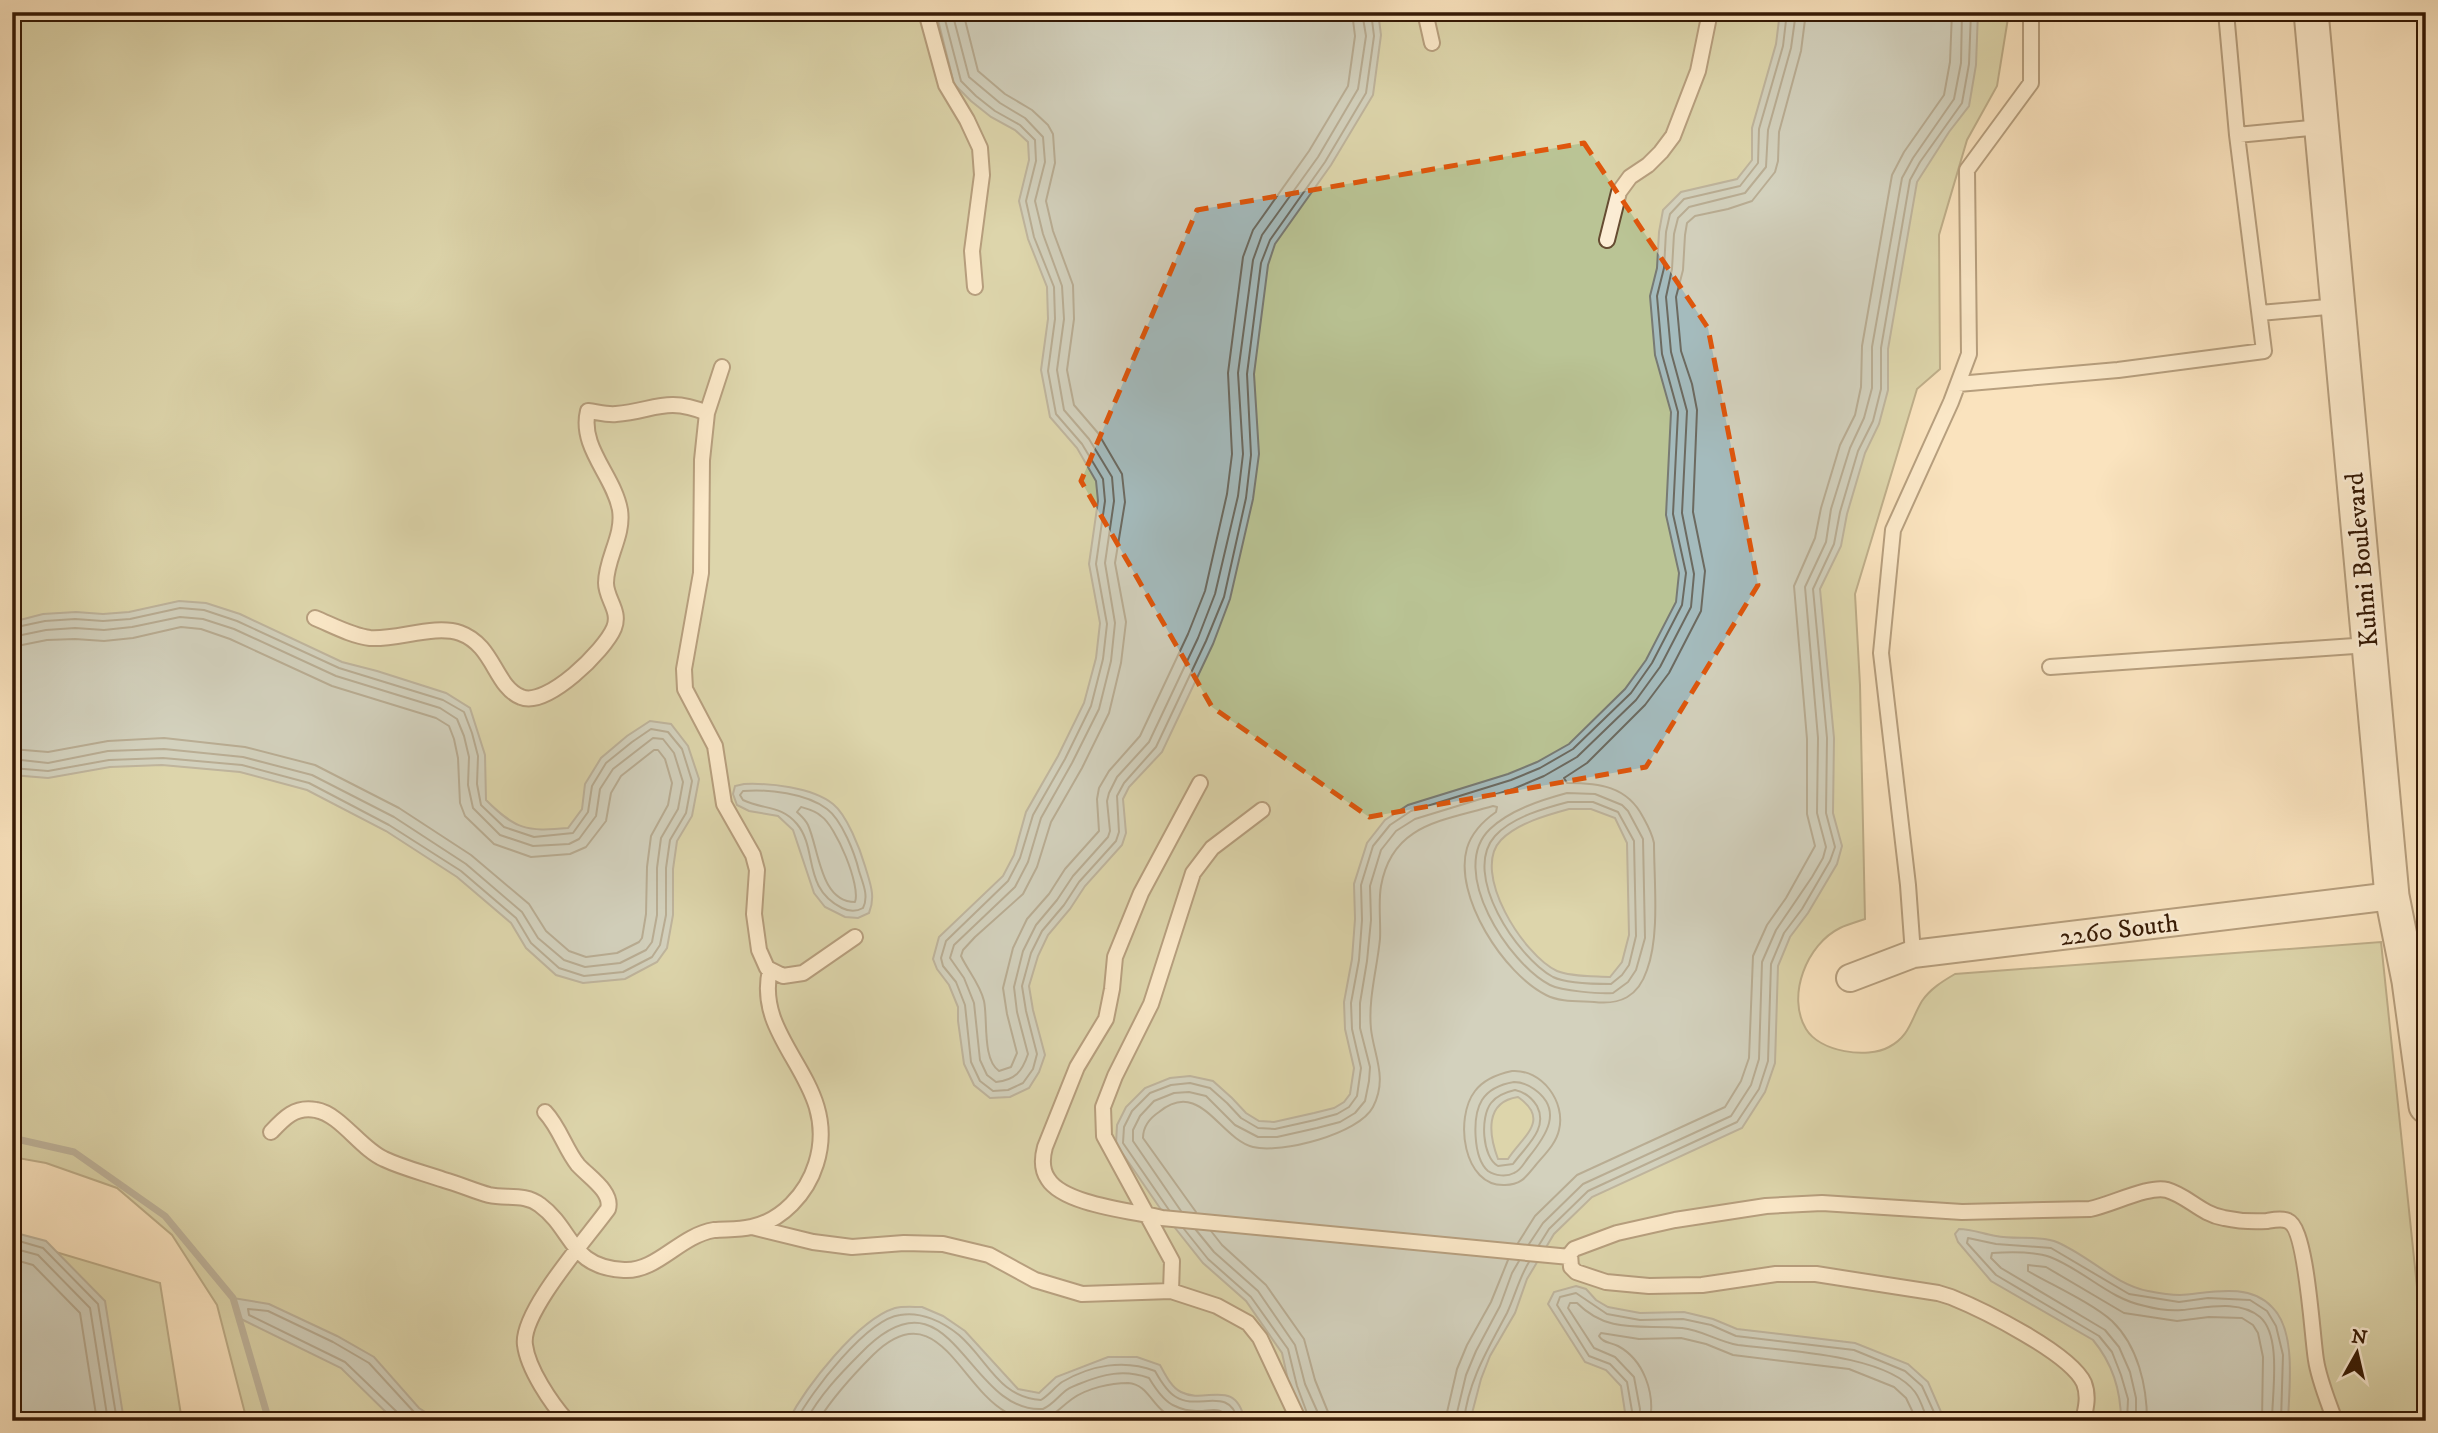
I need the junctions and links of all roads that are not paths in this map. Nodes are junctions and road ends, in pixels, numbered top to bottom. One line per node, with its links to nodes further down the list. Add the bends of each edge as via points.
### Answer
1 (926, 12): 11 (lane, via 946,85 980,148 982,175 972,250)
2 (1424, 12): 7 (lane)
3 (1710, 12): 10 (lane, via 1698,71 1673,136 1619,192)
4 (2031, 12): 15 (lane, via 2031,83 1967,170 1969,354)
5 (2226, 12): 9 (lane)
6 (2311, 12): 8 (street, Kuhni Boulevard)
7 (1432, 43)
8 (2321, 127): 9 (lane); 12 (street, Kuhni Boulevard)
9 (2237, 135): 13 (lane)
10 (1607, 240)
11 (975, 287)
12 (2338, 306): 13 (lane); 18 (street, Kuhni Boulevard)
13 (2260, 313): 15 (lane, via 2264,351)
14 (723, 367): 16 (lane)
15 (1958, 384): 24 (lane, via 1893,530 1881,653)
16 (707, 413): 17 (lane, via 662,404 614,414 588,411 588,437 620,510 606,586 616,619 611,634 586,663 546,695 526,699 514,693 480,646 460,633 369,638); 25 (lane, via 701,573 683,680 715,746 724,804 753,855 759,950)
17 (315, 618)
18 (2369, 645): 19 (lane); 22 (street, Kuhni Boulevard)
19 (2050, 667)
20 (1200, 782): 31 (lane, via 1141,893 1115,957 1106,1019 1077,1067 1042,1160 1048,1180 1080,1200)
21 (1262, 810): 31 (lane, via 1212,848 1193,873 1151,1004 1103,1107 1104,1136)
22 (2392, 896): 24 (street, 2260 South); 27 (street, Kuhni Boulevard)
23 (855, 937): 25 (lane, via 803,973 783,976)
24 (1913, 954): 26 (street, 2260 South)
25 (770, 970): 30 (lane, via 768,994 773,1017 811,1087 822,1128 807,1186)
26 (1850, 978)
27 (2426, 1107)
28 (545, 1112): 34 (lane, via 610,1203)
29 (271, 1132): 34 (lane, via 295,1111 324,1112 383,1159 492,1195 539,1204)
30 (782, 1213): 32 (lane); 33 (lane)
31 (1155, 1216): 35 (lane); 36 (lane, via 1172,1261)
32 (752, 1227): 33 (lane); 34 (lane, via 691,1237 639,1269 597,1264)
33 (786, 1236): 36 (lane, via 852,1247 943,1244 989,1255 1035,1280 1082,1294)
34 (577, 1251): 37 (lane, via 534,1310 525,1334 539,1380)
35 (1570, 1257): 39 (lane, via 1570,1267 1576,1272 1606,1282 1703,1285 1776,1273 1938,1293 1967,1303 2071,1366 2085,1385); 40 (lane, via 1574,1249 1617,1233 1766,1206 1822,1203 1962,1212 2090,1209 2155,1189 2166,1190 2220,1217 2279,1219 2294,1226 2302,1249 2316,1360)
36 (1171, 1291): 38 (lane, via 1217,1306 1248,1323 1267,1349)
37 (567, 1421)
38 (1299, 1421)
39 (2083, 1421)
40 (2335, 1421)

